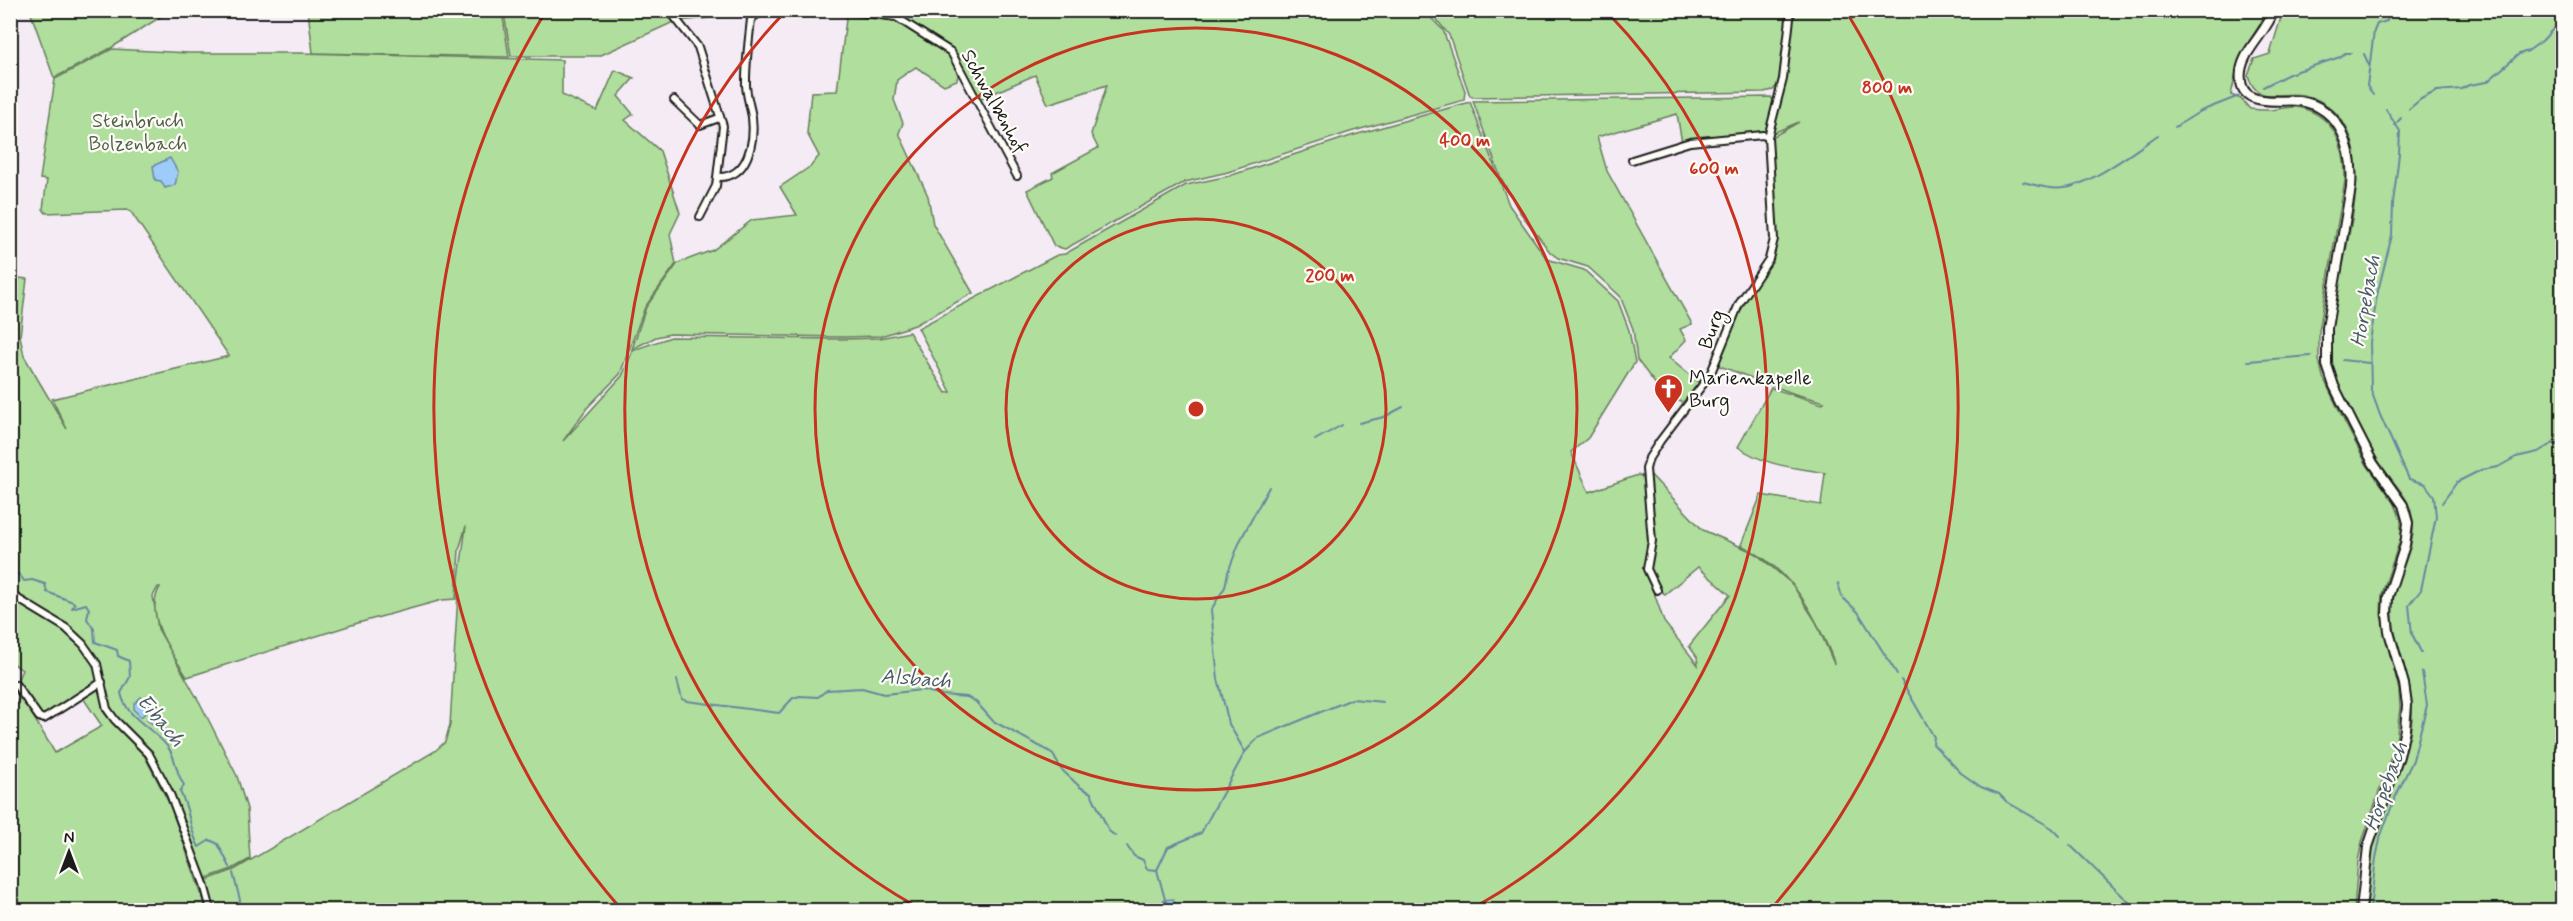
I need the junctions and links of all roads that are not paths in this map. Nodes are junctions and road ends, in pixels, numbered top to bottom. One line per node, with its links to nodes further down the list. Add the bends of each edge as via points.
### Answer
1 (669, 10): 8 (street, via 698,47)
2 (763, 10): 6 (street)
3 (841, 10): 11 (street, Schwalbenhof, via 896,17 951,52)
4 (1791, 10): 9 (street, Burg, via 1783,79)
5 (2274, 10): 19 (street, via 2242,67 2242,83 2260,101 2300,101 2320,109 2335,120 2347,141 2352,178 2328,328 2328,364 2334,386 2367,452 2398,497 2408,523 2387,614 2404,684 2405,729 2368,847)
6 (754, 13): 12 (street, via 746,82 752,119 750,150 741,170)
7 (674, 100): 8 (street, via 700,125)
8 (719, 118): 12 (street, via 723,126)
9 (1768, 137): 10 (street, via 1690,142); 14 (street, Burg, via 1774,239 1769,259 1739,304 1710,375 1660,441 1646,469 1652,541 1647,569)
10 (1632, 160)
11 (1017, 176)
12 (718, 177): 13 (street)
13 (700, 217)
14 (1657, 590)
15 (10, 594): 16 (street, via 76,636 97,664)
16 (102, 682): 17 (street, via 44,718 39,717); 18 (street, via 111,714 149,754 170,794)
17 (16, 685)
18 (211, 910)
19 (2361, 910)

